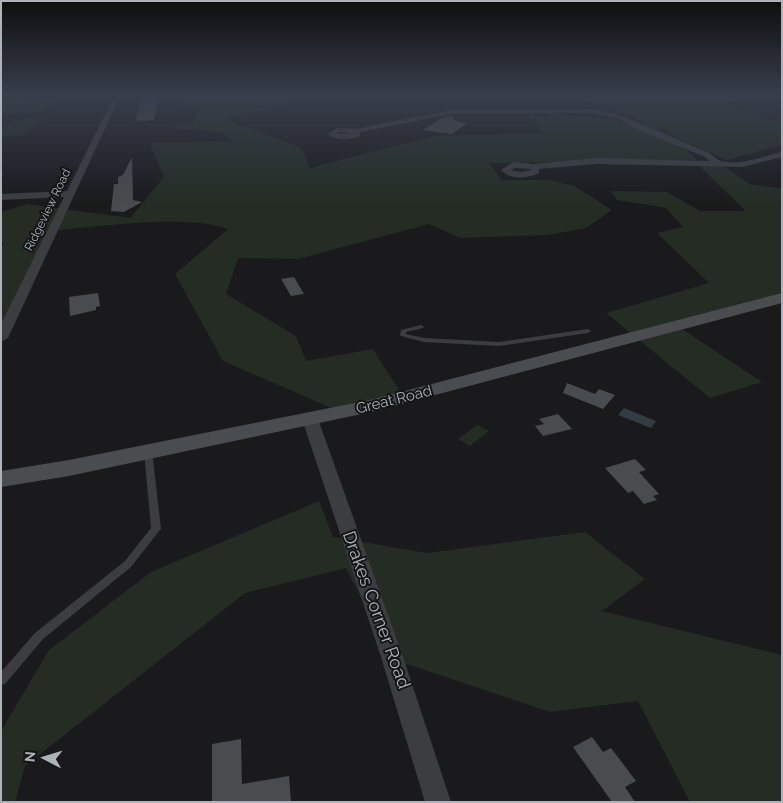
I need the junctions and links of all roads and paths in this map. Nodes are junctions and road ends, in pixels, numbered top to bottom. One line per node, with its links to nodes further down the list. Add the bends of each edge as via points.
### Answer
1 (100, 131): 6 (street, Ridgeview Road)
2 (649, 131): 4 (street, via 706,154)
3 (782, 154): 4 (street, via 749,163)
4 (718, 164): 5 (street, via 589,161)
5 (533, 167)
6 (70, 194): 7 (street); 11 (street, Ridgeview Road)
7 (1, 197)
8 (782, 298): 12 (street, Great Road, via 371,406)
9 (422, 327): 10 (lane, via 403,331 403,335 424,340 499,344)
10 (588, 331)
11 (1, 338)
12 (310, 419): 13 (street, Great Road); 16 (street, Drakes Corner Road, via 402,680)
13 (148, 451): 14 (street, Great Road); 15 (lane, via 156,529 128,564 39,636)
14 (1, 480)
15 (1, 680)
16 (438, 802)

